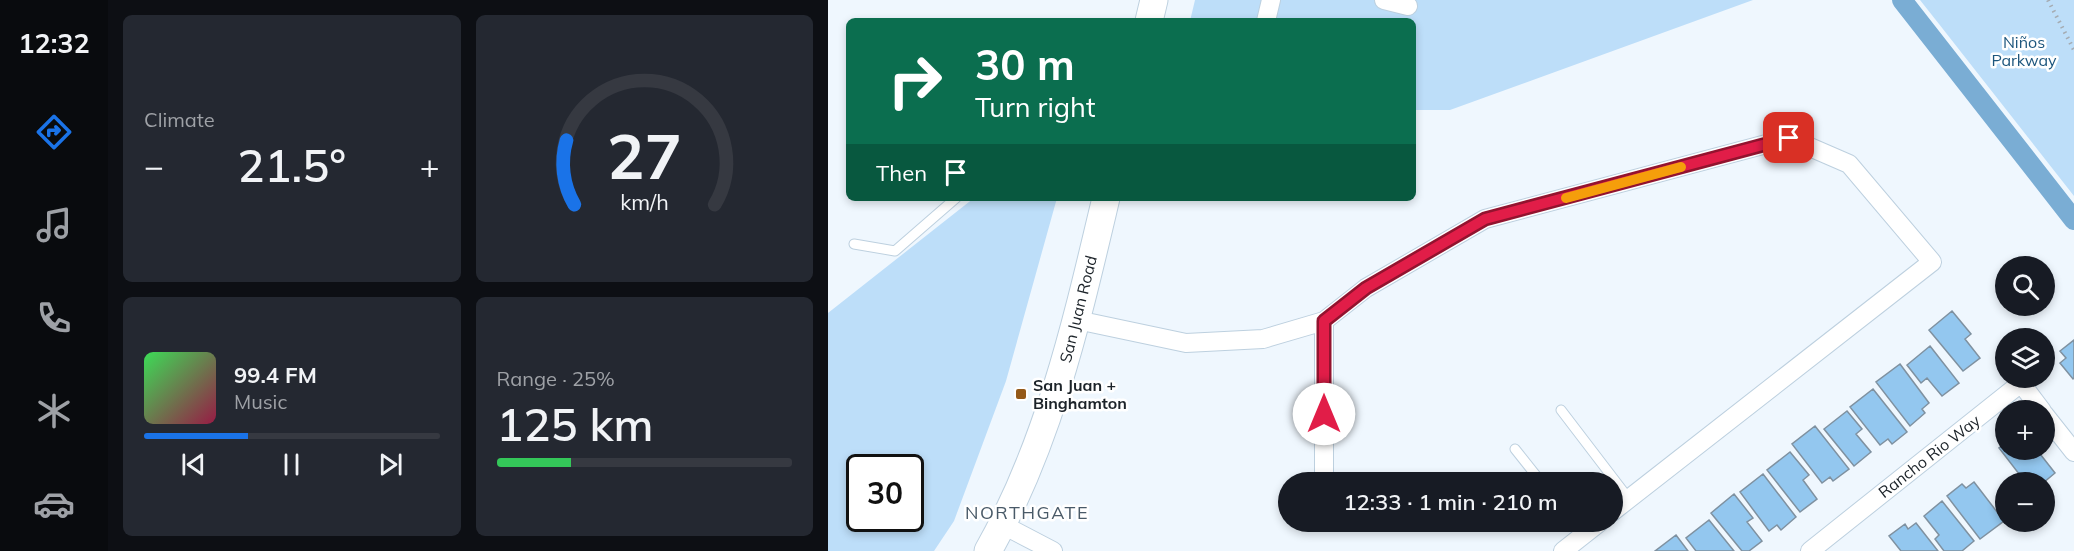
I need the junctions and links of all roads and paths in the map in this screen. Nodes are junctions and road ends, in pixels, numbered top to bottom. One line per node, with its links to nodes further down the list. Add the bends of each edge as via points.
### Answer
1 (1154, 0): 6 (main road)
2 (1271, 0): 7 (street)
3 (1384, 0): 5 (street)
4 (2048, 0): 8 (path)
5 (1407, 9)
6 (1150, 18)
7 (1267, 18)
8 (2074, 50)
9 (953, 201): 11 (lane, via 895,251)
10 (1105, 201): 12 (main road, San Juan Road)
11 (854, 244)
12 (1077, 320): 13 (street, via 1186,343 1263,339); 25 (main road, San Juan Road, via 1048,421)
13 (1324, 321): 21 (street); 23 (street, via 1366,288 1485,219 1789,138 1849,164 1932,262)
14 (1999, 400): 15 (street, Rancho Rio Way, via 2020,383)
15 (2033, 400)
16 (1995, 403): 30 (street, Rancho Rio Way)
17 (1561, 411): 23 (lane)
18 (2055, 427): 20 (street, Rancho Rio Way)
19 (1515, 449): 22 (lane)
20 (2074, 452)
21 (1324, 472)
22 (1533, 472)
23 (1629, 499): 24 (street)
24 (1623, 504)
25 (1003, 525): 27 (main road, San Juan Road); 28 (street)
26 (1576, 532): 29 (street)
27 (988, 551)
28 (1053, 551)
29 (1563, 551)
30 (1810, 551)

